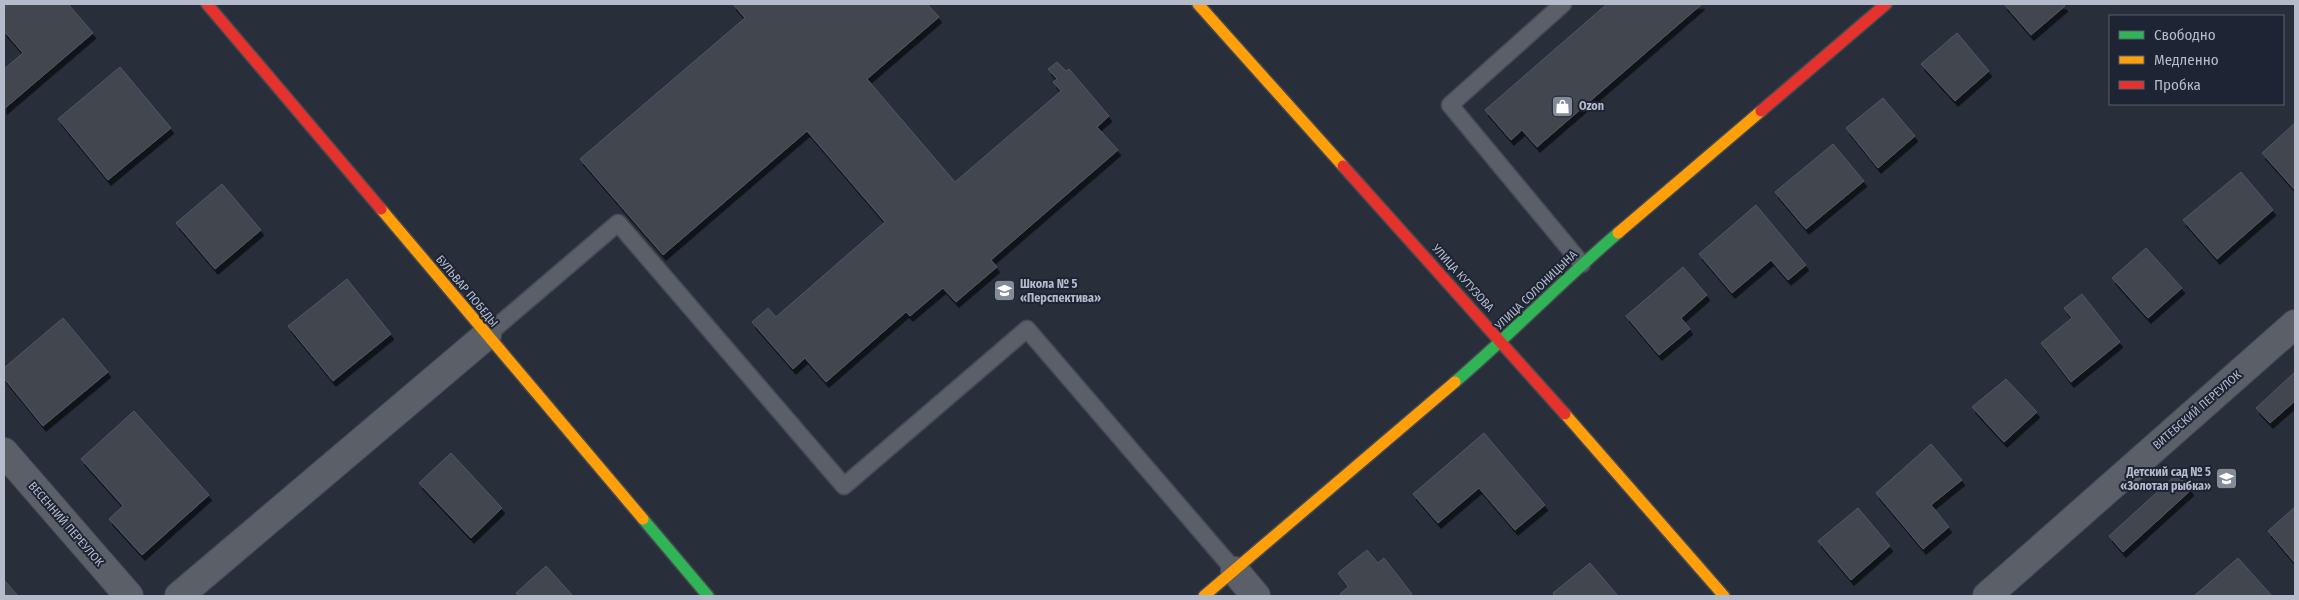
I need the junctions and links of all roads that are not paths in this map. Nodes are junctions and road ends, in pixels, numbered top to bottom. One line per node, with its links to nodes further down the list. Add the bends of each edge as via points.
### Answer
1 (207, 4): 7 (street, БУЛЬВАР ПОБЕДЫ)
2 (1198, 4): 8 (street, УЛИЦА КУТУЗОВА)
3 (1563, 4): 5 (lane, via 1450,106)
4 (1886, 4): 5 (street, УЛИЦА СОЛОНИЦЫНА)
5 (1582, 264): 8 (street, УЛИЦА СОЛОНИЦЫНА)
6 (2295, 324): 17 (street, ВИТЕБСКИЙ ПЕРЕУЛОК)
7 (487, 335): 10 (lane, via 618,223 844,486 1027,329); 12 (street); 13 (street, БУЛЬВАР ПОБЕДЫ)
8 (1501, 342): 10 (street, УЛИЦА СОЛОНИЦЫНА); 16 (street, УЛИЦА КУТУЗОВА)
9 (4, 452): 11 (street, ВЕСЕННИЙ ПЕРЕУЛОК)
10 (1235, 571): 14 (street, УЛИЦА СОЛОНИЦЫНА); 15 (street)
11 (129, 596)
12 (179, 596)
13 (708, 596)
14 (1204, 596)
15 (1256, 596)
16 (1724, 596)
17 (1986, 596)

